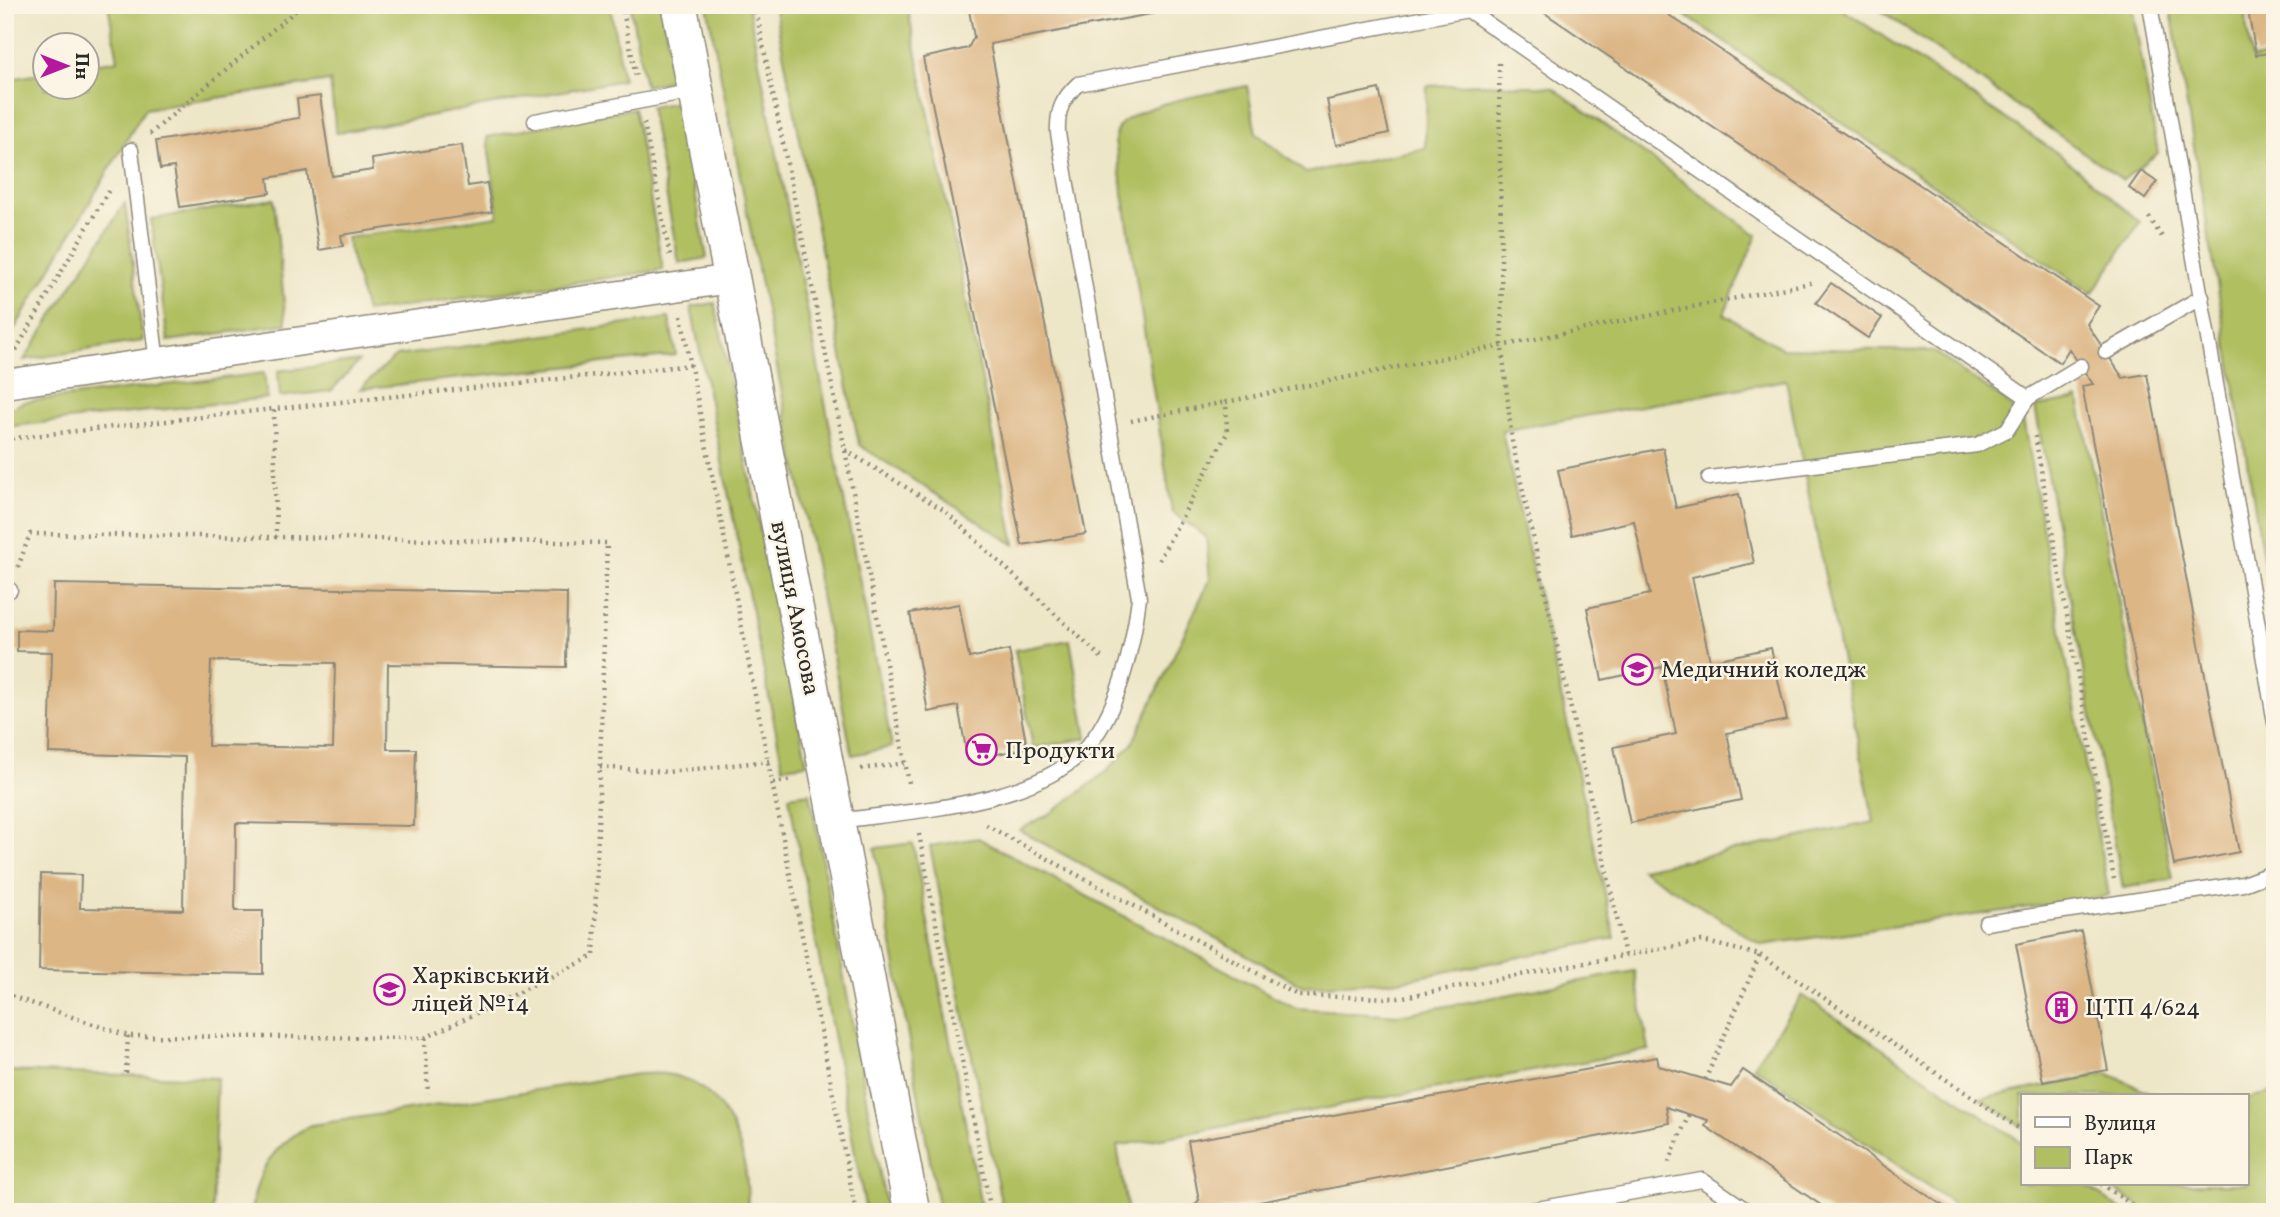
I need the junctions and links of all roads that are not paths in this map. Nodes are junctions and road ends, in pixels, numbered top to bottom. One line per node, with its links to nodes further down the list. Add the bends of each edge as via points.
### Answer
1 (679, 5): 3 (street, вулиця Амосова)
2 (2150, 5): 7 (lane)
3 (695, 91): 4 (lane); 6 (street, вулиця Амосова)
4 (534, 121)
5 (131, 150): 9 (lane)
6 (731, 279): 9 (street); 15 (street, вулиця Амосова)
7 (2202, 297): 8 (lane); 14 (lane)
8 (2106, 352)
9 (157, 363): 11 (street)
10 (2081, 366): 12 (lane)
11 (5, 384)
12 (2028, 398): 13 (lane, via 2007,430 1978,445); 15 (lane, via 1468,10 1078,84 1064,98 1058,133 1139,598 1122,677 1089,744 1056,771 989,798)
13 (1709, 478)
14 (2275, 723)
15 (838, 821): 18 (street, вулиця Амосова)
16 (2275, 872): 17 (lane, via 2243,884)
17 (1986, 923)
18 (912, 1212)
19 (1520, 1212): 20 (lane, via 1702,1180)
20 (1749, 1212)

